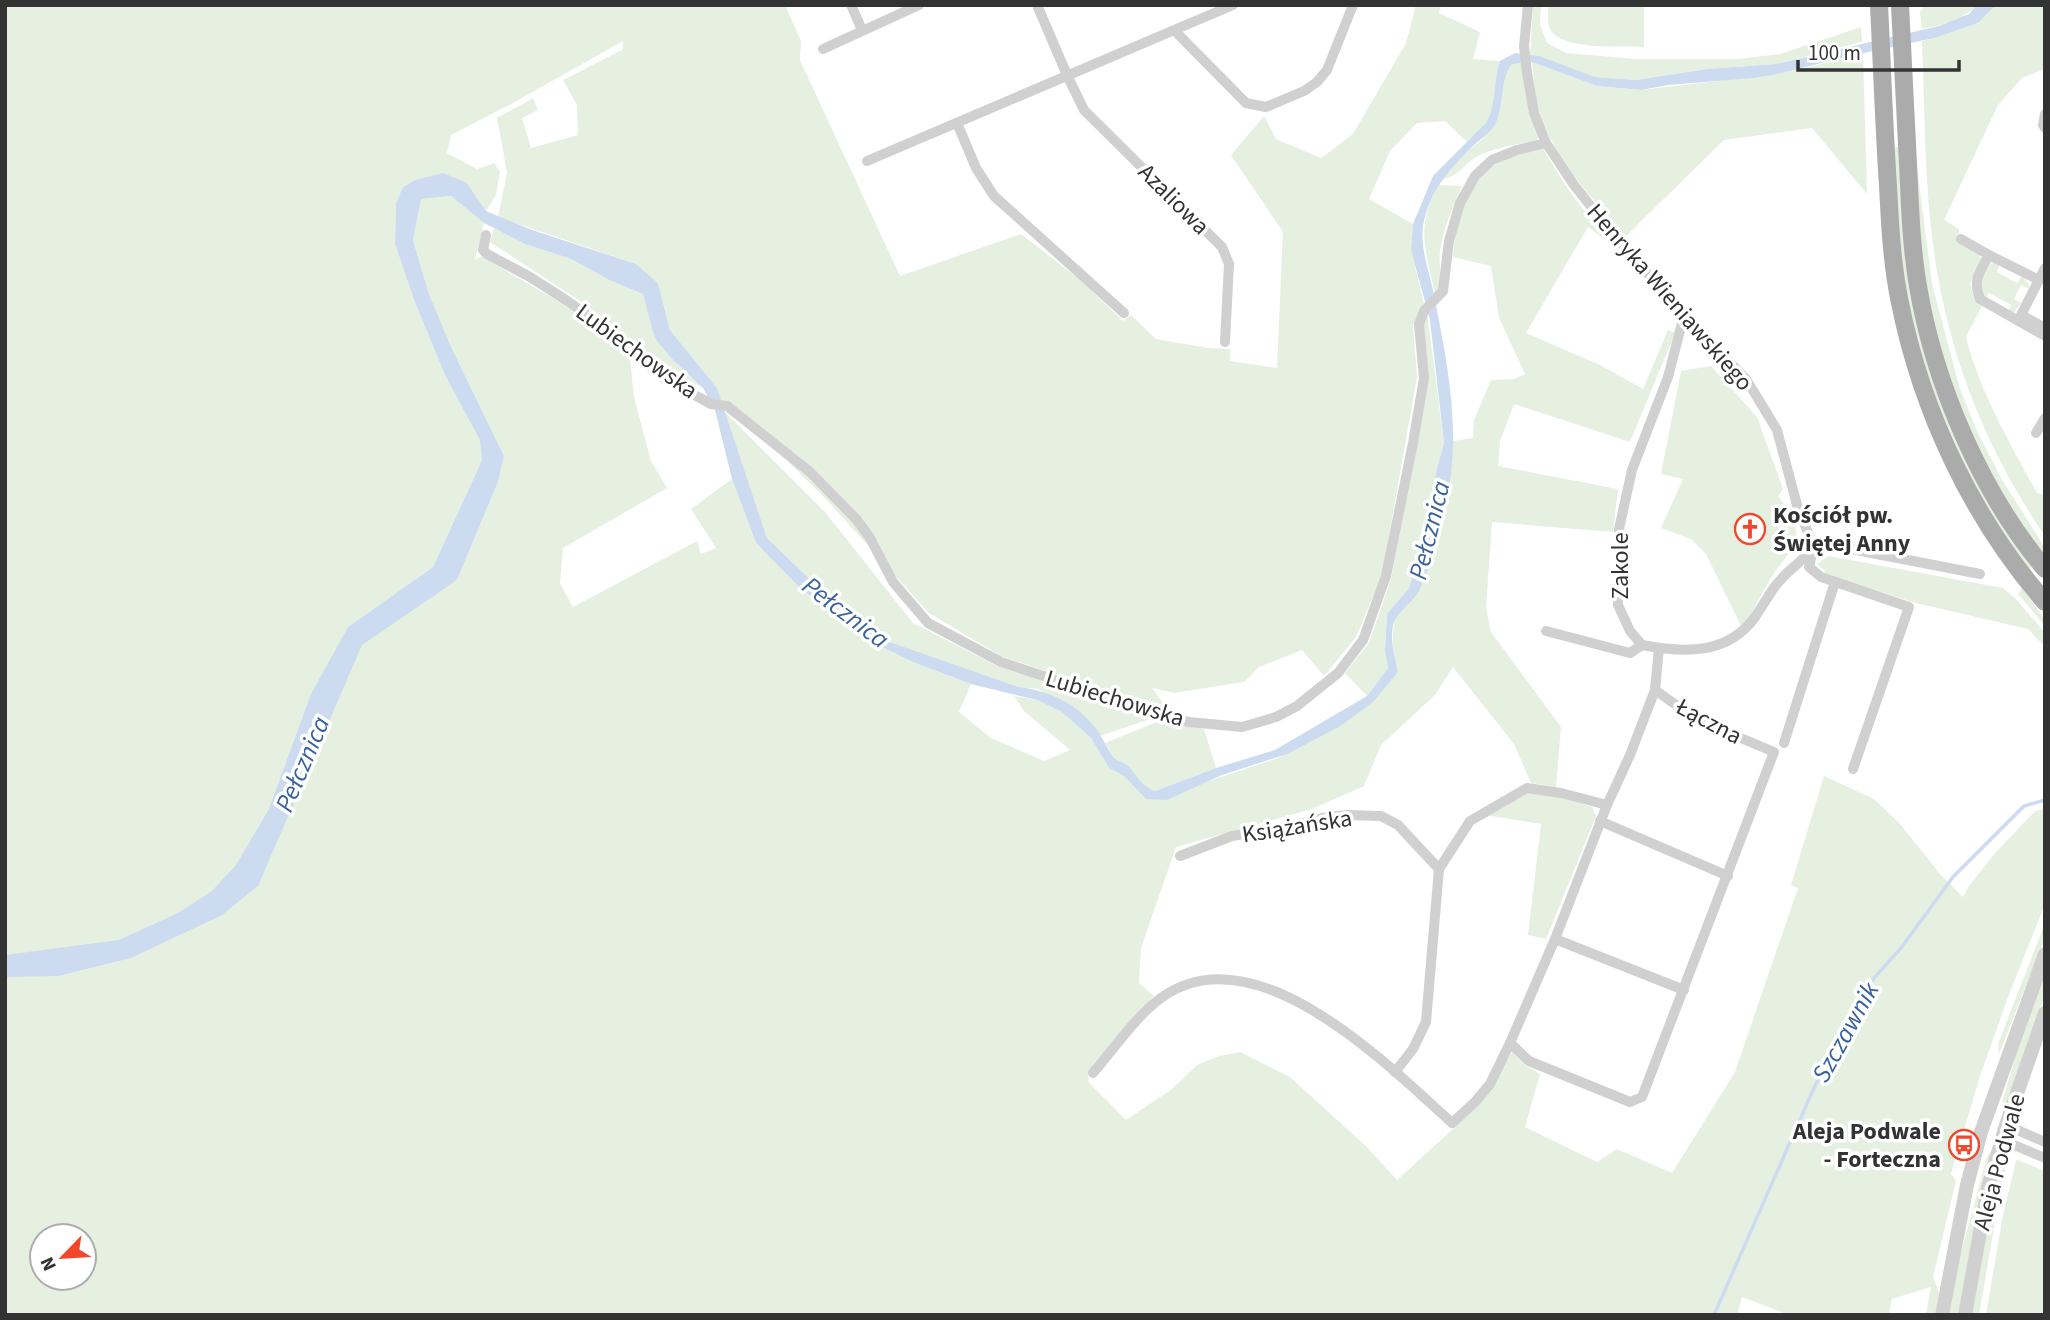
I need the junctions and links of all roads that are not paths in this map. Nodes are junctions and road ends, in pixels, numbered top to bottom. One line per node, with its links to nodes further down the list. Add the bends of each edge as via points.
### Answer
1 (850, 5): 9 (street)
2 (919, 5): 9 (street)
3 (1037, 5): 12 (street, Azaliowa)
4 (1233, 5): 10 (street)
5 (1353, 5): 10 (street, via 1328,70 1304,91 1266,107 1246,103)
6 (1528, 5): 16 (street, Henryka Wieniawskiego, via 1527,73 1534,113)
7 (1879, 5): 35 (main road, via 1886,163 1900,304 1928,404 1965,485 1991,530)
8 (1900, 5): 32 (main road, via 1918,287 1947,393 1967,443 1994,496)
9 (862, 30): 11 (street)
10 (1175, 31): 12 (street)
11 (823, 49)
12 (1067, 75): 14 (street); 28 (street, Azaliowa, via 1084,110 1222,247 1229,264)
13 (2045, 114): 15 (street)
14 (957, 123): 17 (street); 23 (street, via 976,168 995,196)
15 (2045, 128)
16 (1546, 143): 18 (street, Lubiechowska, via 1492,160 1475,176 1460,203 1449,241 1443,291 1424,311 1419,324 1424,378 1413,443 1386,576 1363,640 1338,673 1297,706 1241,727 1171,718 1001,662 928,623 893,582 870,538 810,472 727,406 706,401 662,377 569,302 487,254 483,250); 24 (street, Henryka Wieniawskiego, via 1574,185)
17 (867, 161)
18 (486, 235)
19 (1961, 239): 20 (street)
20 (1989, 255): 22 (street); 25 (street, via 1977,278 1980,299)
21 (2045, 268): 22 (street)
22 (2039, 280): 25 (street)
23 (1124, 313)
24 (1684, 315): 31 (street, Henryka Wieniawskiego, via 1745,379 1777,430); 37 (street, Zakole, via 1668,377 1632,470 1619,529 1618,605)
25 (2020, 318): 26 (street); 27 (street)
26 (2045, 328)
27 (2045, 336)
28 (1225, 342)
29 (2045, 418): 30 (street)
30 (2036, 433)
31 (1814, 548): 33 (street, via 1825,544); 34 (street, via 1809,567); 38 (street, via 1779,579 1741,633 1723,645)
32 (2045, 569)
33 (1980, 574)
34 (1835, 582): 40 (street); 41 (street, via 1909,607)
35 (2045, 602)
36 (1546, 631): 37 (street, via 1630,653)
37 (1642, 645): 38 (street)
38 (1659, 649): 39 (street)
39 (1655, 690): 42 (street, Łączna); 46 (street, Łączna, via 1696,719 1774,752)
40 (1784, 743)
41 (1853, 769)
42 (1607, 805): 43 (street, Łączna); 45 (street, via 1527,788 1469,821)
43 (1600, 821): 46 (street); 47 (street, Łączna)
44 (1180, 856): 45 (street, Książańska, via 1232,836 1322,818 1381,816 1398,825)
45 (1439, 869): 52 (street, via 1426,1022)
46 (1728, 876): 49 (street, Łączna)
47 (1555, 940): 49 (street); 51 (street, Łączna)
48 (2045, 954): 54 (street, Aleja Podwale)
49 (1684, 990): 51 (street, Łączna, via 1642,1097 1630,1101 1529,1061)
50 (2045, 1013): 55 (street, Aleja Podwale)
51 (1510, 1043): 52 (street, Łączna, via 1490,1084 1452,1123)
52 (1395, 1072): 53 (street, via 1316,1011 1287,996 1258,986 1205,979 1160,999)
53 (1093, 1073)
54 (1986, 1117): 55 (street); 56 (street, Aleja Podwale)
55 (2006, 1125): 57 (street, Aleja Podwale); 58 (street)
56 (1981, 1132): 57 (street); 60 (street, Aleja Podwale)
57 (2002, 1140): 59 (street); 61 (street, Aleja Podwale, via 1980,1227)
58 (2045, 1142)
59 (2045, 1158)
60 (1942, 1315)
61 (1965, 1315)

